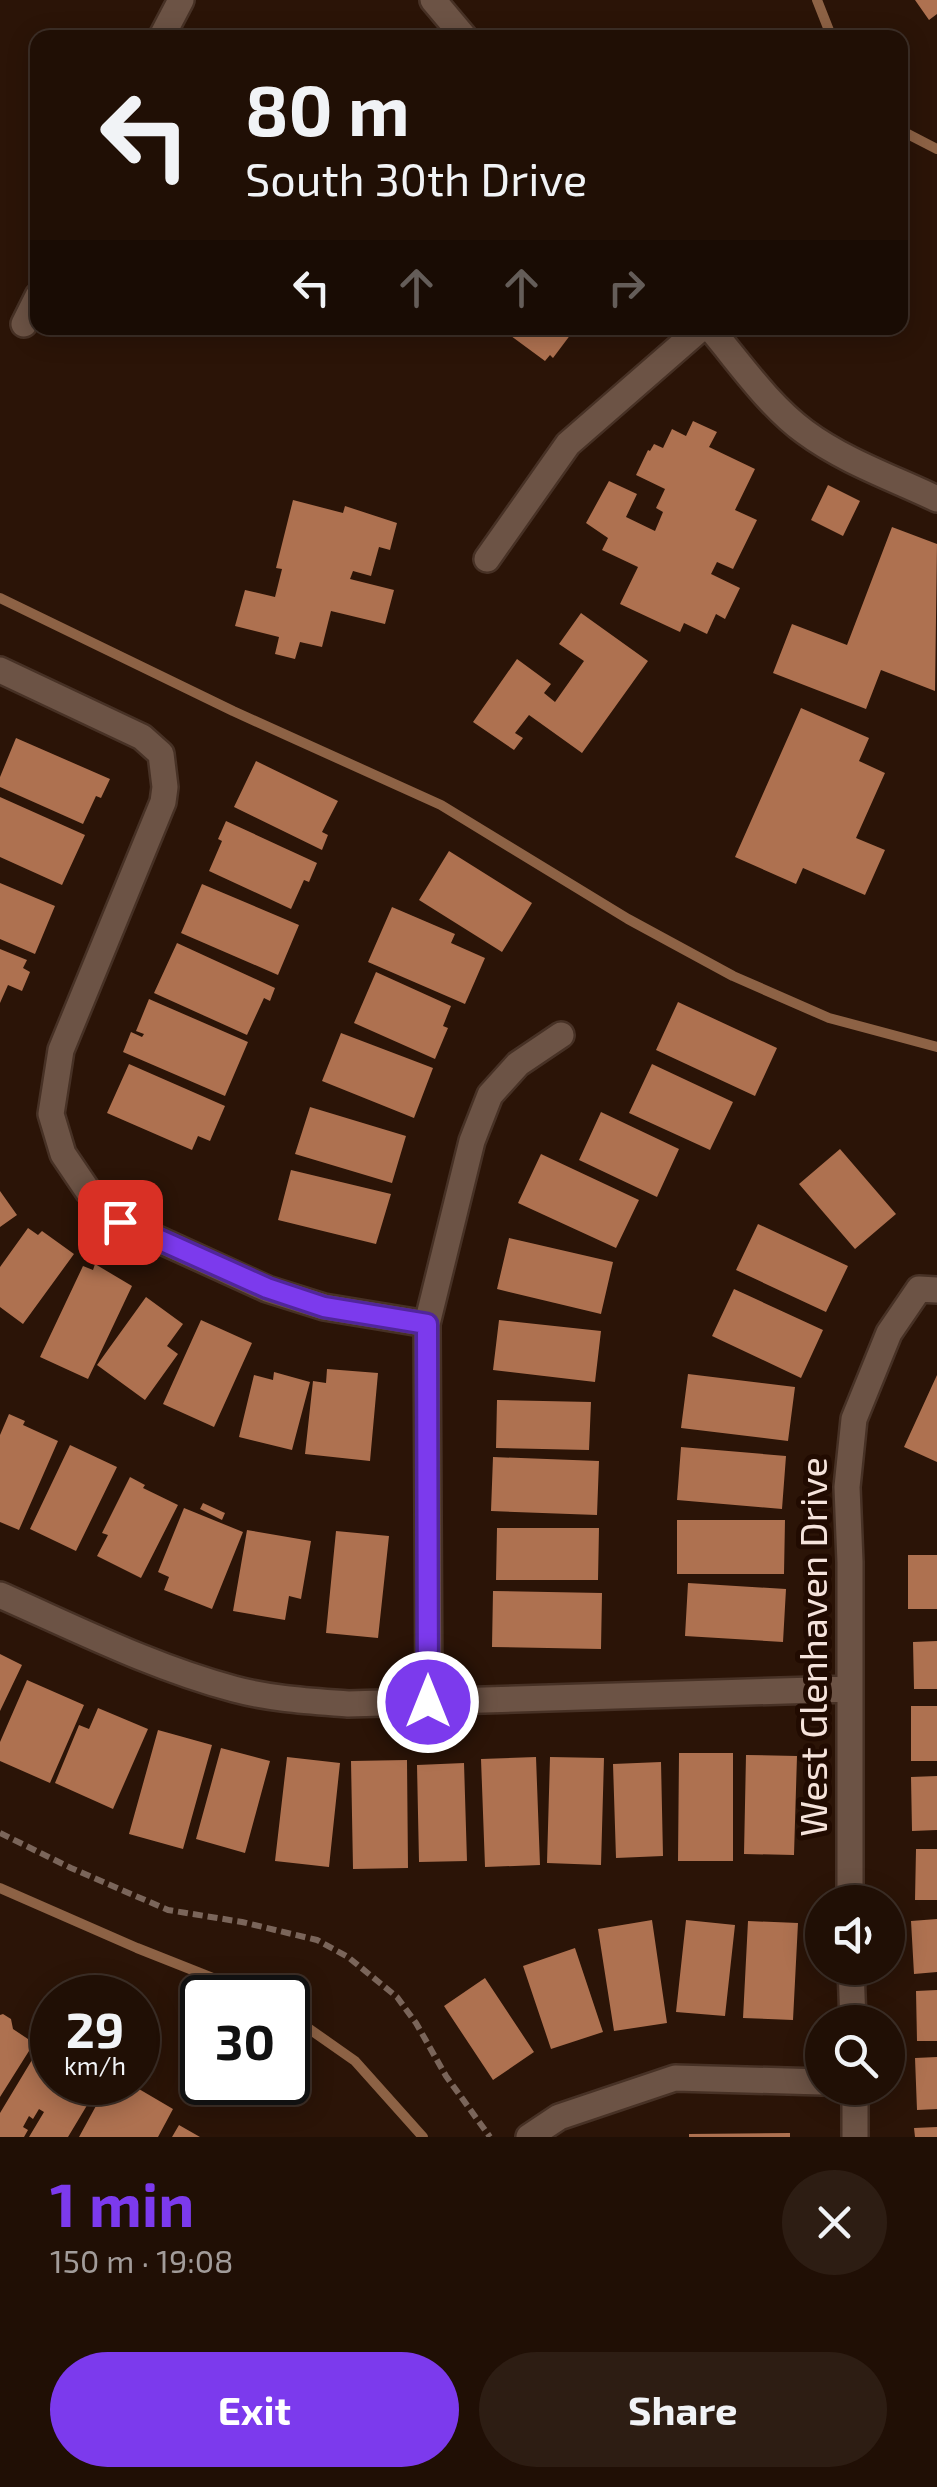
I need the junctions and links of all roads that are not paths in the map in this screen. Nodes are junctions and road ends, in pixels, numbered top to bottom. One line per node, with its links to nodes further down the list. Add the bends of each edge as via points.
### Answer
1 (181, 0): 3 (street)
2 (433, 0): 4 (street)
3 (165, 30)
4 (458, 30)
5 (30, 312): 6 (street)
6 (24, 324)
7 (693, 335): 10 (street, via 568,444)
8 (716, 335): 9 (street, via 803,430)
9 (937, 498)
10 (487, 559)
11 (0, 670): 14 (street, via 162,754 163,802 57,1068 52,1114 62,1154 120,1222 324,1307)
12 (561, 1034): 14 (street, via 518,1064 490,1095)
13 (928, 1290): 16 (street, West Glenhaven Drive, via 889,1334 854,1419)
14 (427, 1324): 17 (street)
15 (0, 1594): 17 (street, via 157,1665 236,1690 348,1704)
16 (850, 1689): 17 (street); 18 (street, West Glenhaven Drive)
17 (428, 1702)
18 (850, 1885)
19 (805, 2082): 21 (street, via 674,2078 559,2117)
20 (855, 2105): 22 (street)
21 (529, 2137)
22 (854, 2137)

